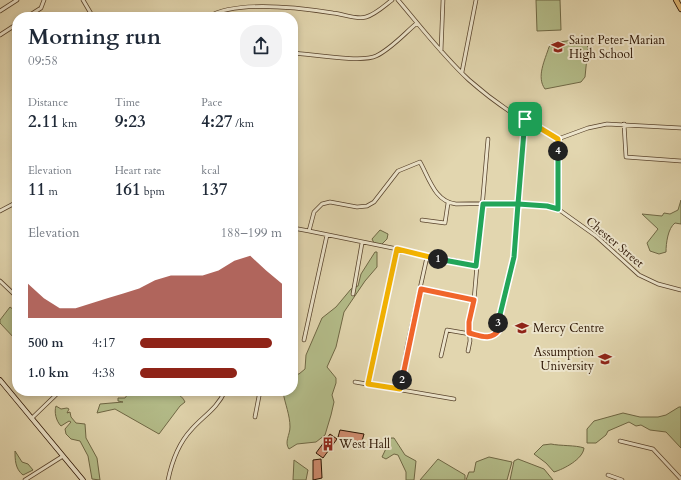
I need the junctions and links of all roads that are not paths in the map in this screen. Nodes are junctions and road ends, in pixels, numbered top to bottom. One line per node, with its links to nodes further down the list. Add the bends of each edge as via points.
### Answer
1 (17, 0): 11 (street)
2 (44, 0): 12 (street, via 42,8)
3 (88, 0): 9 (street)
4 (392, 0): 14 (street, via 377,12 362,18 305,8 229,9)
5 (398, 0): 15 (street)
6 (443, 0): 18 (street)
7 (476, 0): 20 (street)
8 (676, 0): 10 (main road)
9 (84, 1): 13 (street)
10 (681, 9)
11 (0, 11)
12 (35, 12)
13 (90, 12)
14 (221, 12)
15 (417, 23): 18 (street); 19 (street, via 385,50 372,57)
16 (12, 27): 17 (street)
17 (0, 35)
18 (441, 51): 20 (street)
19 (298, 53)
20 (462, 72): 21 (street, via 484,92)
21 (525, 119): 25 (street); 29 (street)
22 (624, 124): 23 (street); 25 (street, via 594,126); 26 (street, via 626,157)
23 (681, 128)
24 (488, 139): 28 (street)
25 (558, 139): 31 (street)
26 (681, 161)
27 (448, 203): 28 (street); 33 (street, via 445,223); 35 (street, via 439,196 420,162 398,171 374,202 367,206 327,202 318,207)
28 (483, 204): 29 (street); 40 (street)
29 (518, 204): 31 (street); 47 (street, via 514,257 498,318 499,330 488,337)
30 (12, 205): 32 (street)
31 (558, 209): 43 (street, Chester Street, via 596,236 639,275 658,284)
32 (0, 211)
33 (422, 220)
34 (298, 229): 35 (street)
35 (309, 232): 36 (street)
36 (327, 236): 37 (street); 48 (street)
37 (362, 243): 38 (street); 45 (street)
38 (397, 249): 39 (street); 53 (street)
39 (427, 257): 40 (street); 42 (street)
40 (476, 266): 46 (street)
41 (0, 281): 44 (street)
42 (421, 289): 46 (street); 54 (street)
43 (681, 290)
44 (12, 292)
45 (353, 294)
46 (474, 300): 47 (street)
47 (469, 333): 49 (street); 50 (street, via 446,330)
48 (304, 340)
49 (468, 351)
50 (441, 356)
51 (0, 380): 55 (main road)
52 (355, 382): 53 (street)
53 (368, 384): 54 (street)
54 (400, 389): 60 (street)
55 (12, 394)
56 (13, 396): 62 (main road)
57 (55, 396): 62 (street)
58 (222, 396): 69 (street, via 216,407 191,430 179,447)
59 (259, 396): 61 (street)
60 (454, 399)
61 (255, 417)
62 (32, 418): 64 (main road)
63 (620, 441): 66 (street, via 653,449)
64 (63, 456): 67 (street); 68 (main road)
65 (608, 475): 70 (street)
66 (679, 479)
67 (25, 480)
68 (83, 480)
69 (168, 480)
70 (622, 480)

